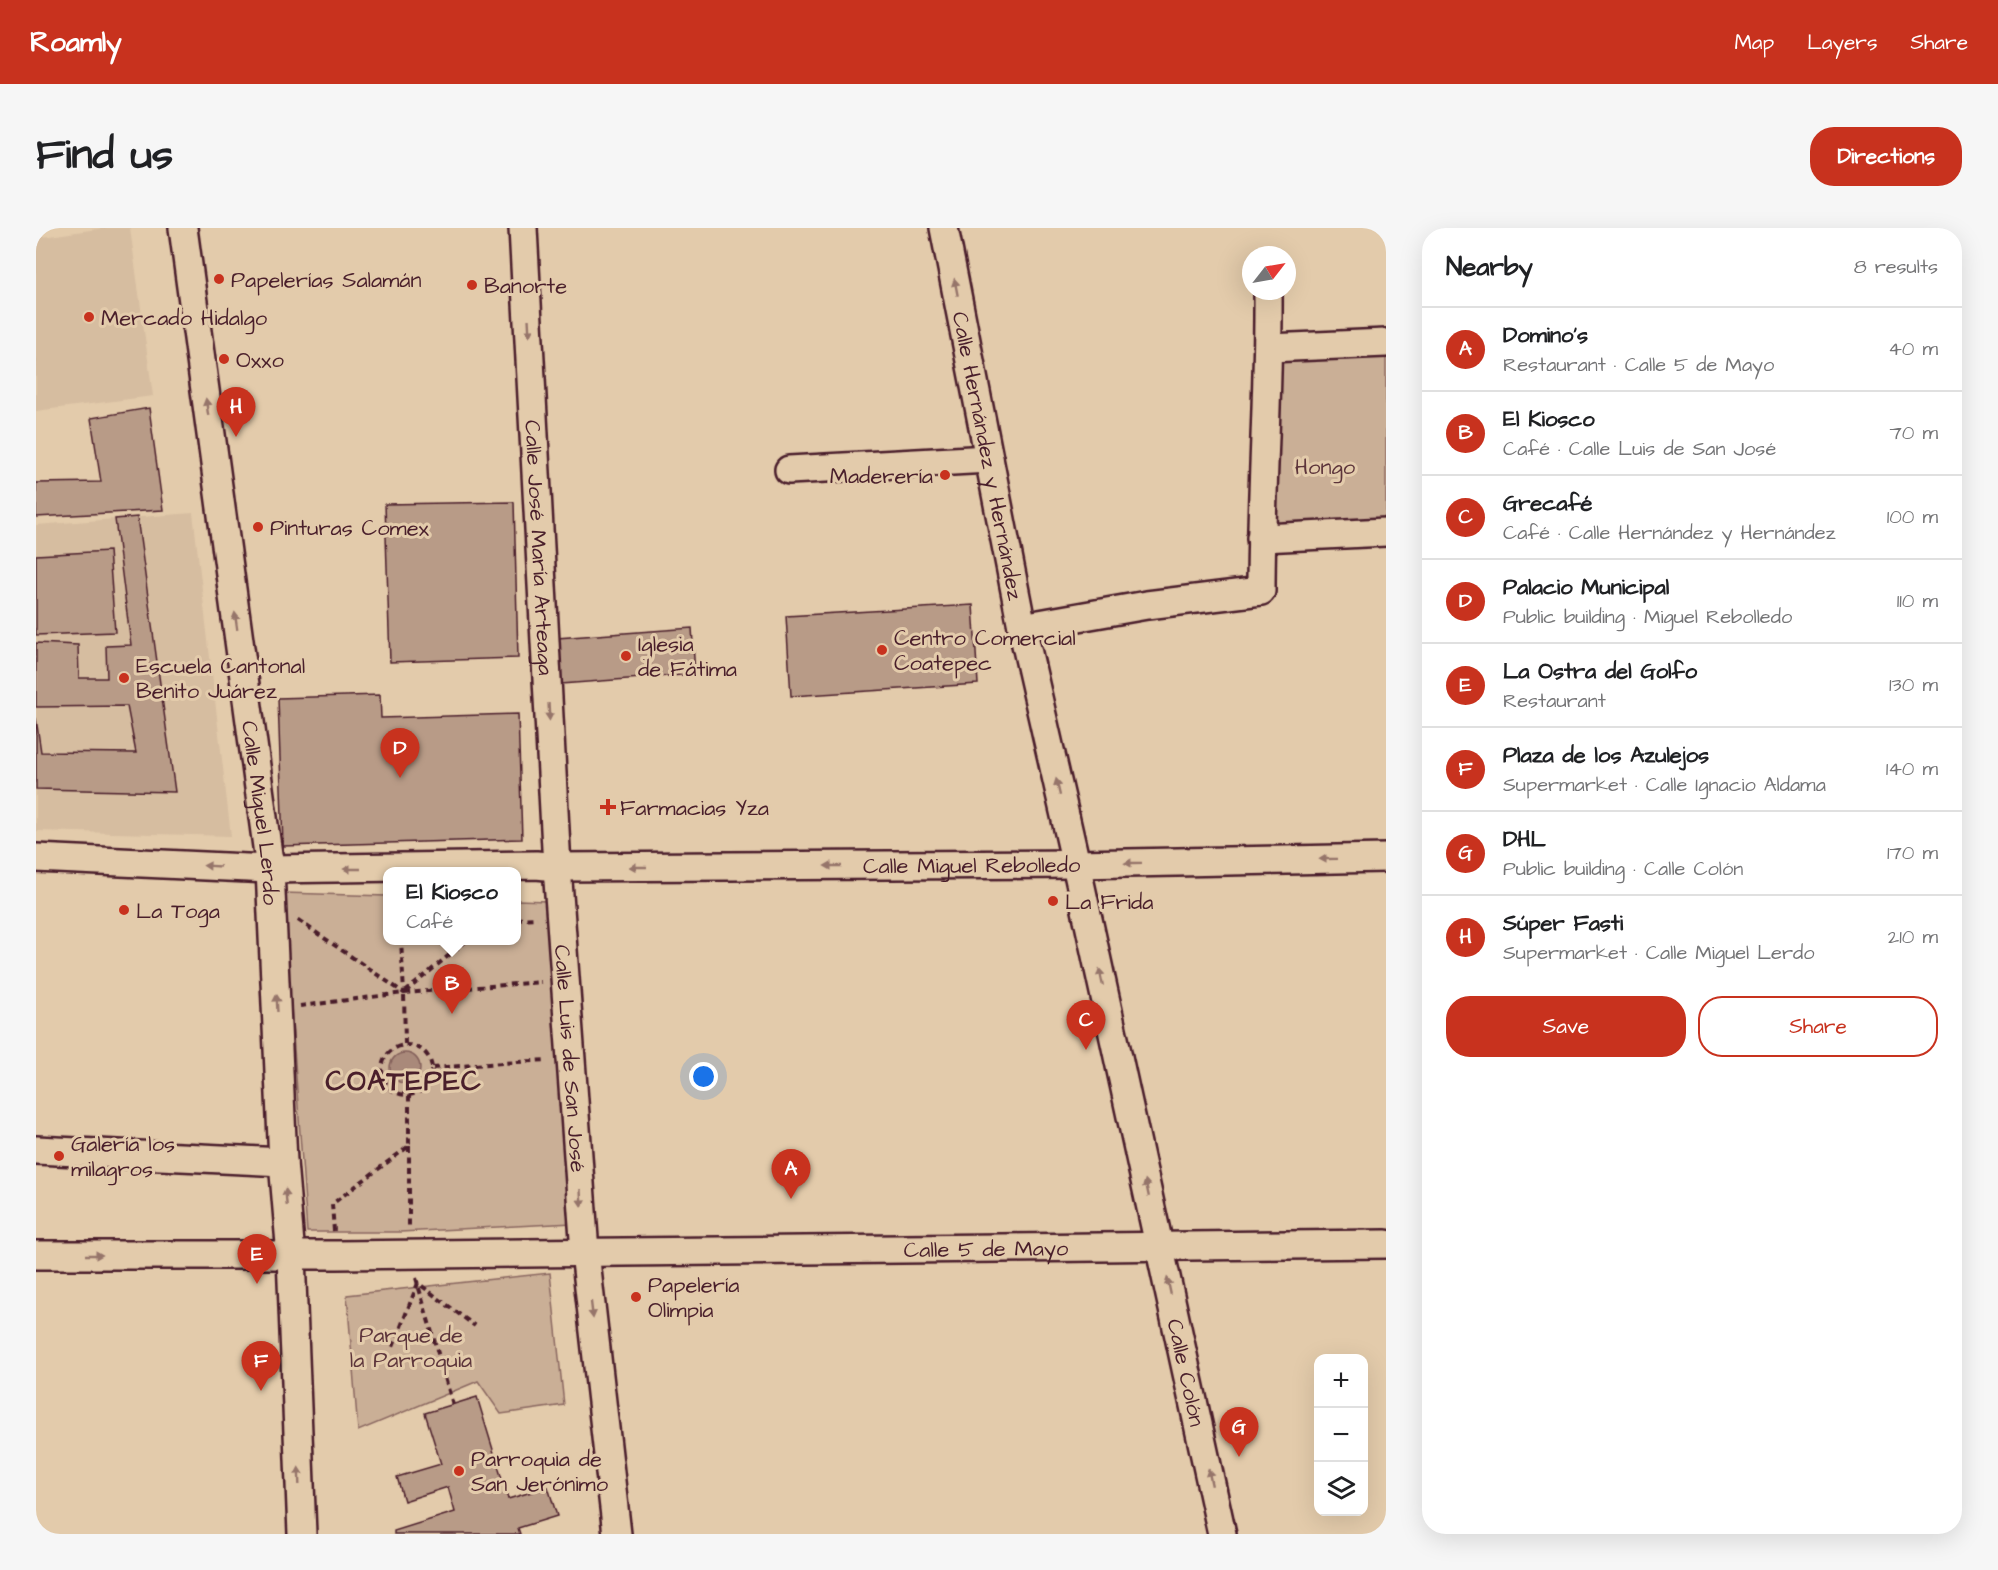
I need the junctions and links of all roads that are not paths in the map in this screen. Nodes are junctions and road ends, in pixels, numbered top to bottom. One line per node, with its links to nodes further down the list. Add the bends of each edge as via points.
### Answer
1 (183, 228): 18 (street, Calle Miguel Lerdo, one-way to 1)
2 (524, 228): 17 (street, Calle José María Arteaga, one-way to 17)
3 (944, 228): 7 (street, Calle Hernández y Hernández, one-way to 3)
4 (1268, 300): 6 (street)
5 (1386, 343): 6 (street)
6 (1269, 348): 10 (street)
7 (989, 459): 8 (street); 11 (street, Calle Hernández y Hernández)
8 (789, 470)
9 (1386, 532): 10 (street)
10 (1261, 538): 11 (street, via 1261,591 1147,605)
11 (1022, 627): 14 (street, Calle Hernández y Hernández, one-way to 11)
12 (36, 858): 18 (street, Calle Miguel Rebolledo, one-way to 12)
13 (1386, 858): 14 (street, Calle Miguel Rebolledo, one-way to 14)
14 (1076, 864): 17 (street, Calle Miguel Rebolledo, one-way to 17); 22 (street, Calle Hernández y Hernández, one-way to 14)
15 (383, 867): 18 (street, Calle Miguel Rebolledo, one-way to 18)
16 (403, 867): 17 (street, Calle Miguel Rebolledo, one-way to 16)
17 (557, 867): 23 (street, Calle Luis de San José, one-way to 23)
18 (270, 869): 20 (street, Calle Miguel Lerdo, one-way to 18)
19 (36, 1150): 20 (street)
20 (283, 1162): 25 (street, Calle Miguel Lerdo, one-way to 20)
21 (1386, 1244): 22 (street, Calle 5 de Mayo)
22 (1160, 1245): 23 (street, Calle 5 de Mayo); 28 (street, Calle Colón, one-way to 22)
23 (585, 1252): 25 (street, Calle 5 de Mayo); 27 (street, Calle Luis de San José, one-way to 27)
24 (36, 1255): 25 (street, Calle 5 de Mayo, one-way to 25)
25 (291, 1256): 26 (street, Calle Miguel Lerdo, one-way to 25)
26 (302, 1534)
27 (617, 1534)
28 (1222, 1534)

